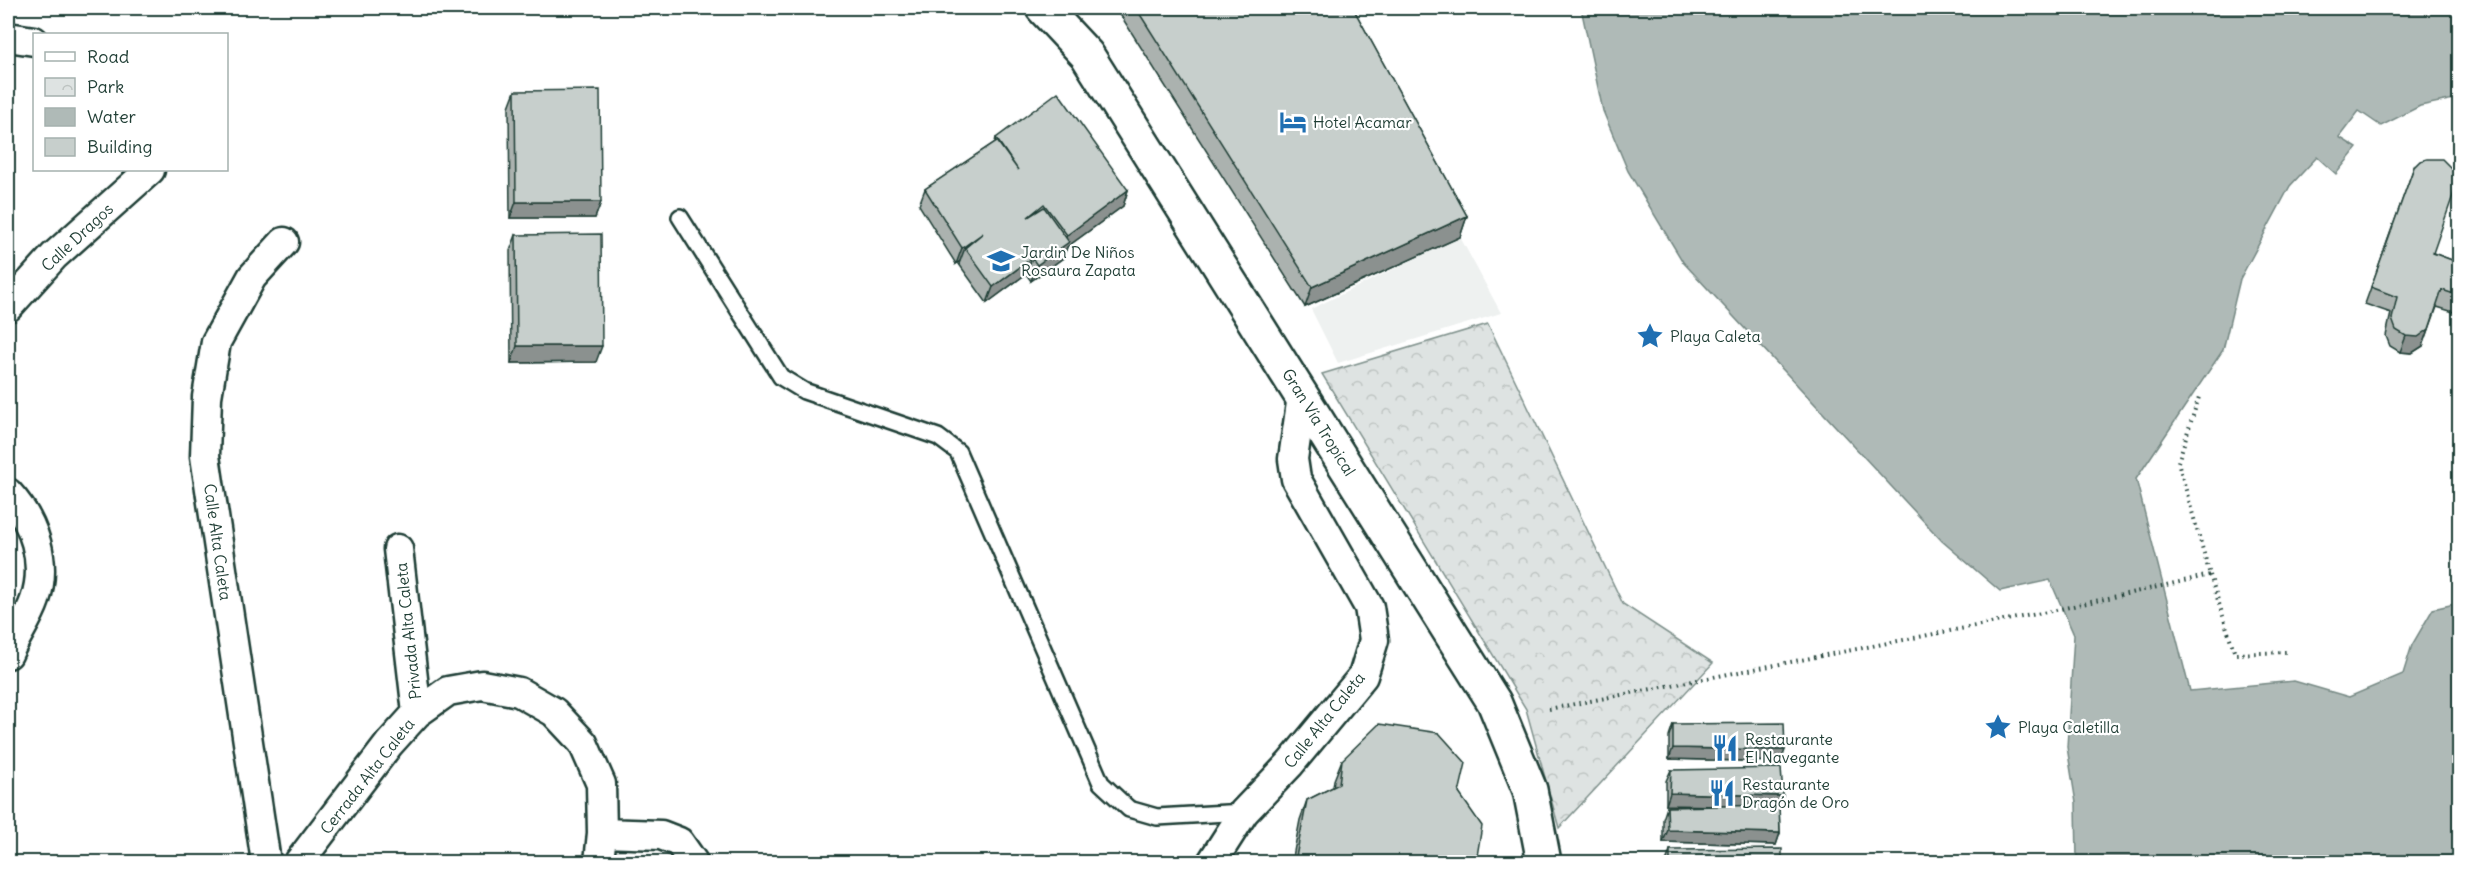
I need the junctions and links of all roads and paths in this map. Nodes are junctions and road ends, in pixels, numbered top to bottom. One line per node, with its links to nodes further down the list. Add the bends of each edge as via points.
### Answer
1 (1043, 8): 8 (main road, Gran Vía Tropical, via 1087,55)
2 (8, 37): 3 (street)
3 (33, 41)
4 (149, 171): 7 (street, Calle Dragos, via 54,256)
5 (680, 217): 17 (lane, via 781,377 804,391 938,437 958,452 1101,783 1129,809 1157,817)
6 (284, 242): 19 (street, Calle Alta Caleta, via 252,277 216,342 207,397 205,456)
7 (8, 307)
8 (1302, 396): 17 (street, Calle Alta Caleta, via 1293,459 1296,479 1369,607 1374,640 1363,676 1290,764); 24 (main road, Gran Vía Tropical, via 1494,702 1530,790)
9 (2199, 397): 12 (path, via 2178,462)
10 (8, 493): 14 (street, via 34,533 41,568 36,600)
11 (398, 549): 16 (street, Privada Alta Caleta)
12 (2210, 575): 13 (path, via 2235,654); 15 (path, via 2047,612)
13 (2287, 652)
14 (8, 654)
15 (1549, 709)
16 (417, 713): 18 (street, Cerrada Alta Caleta, via 447,691 482,685 519,692 554,711 583,743 601,784); 20 (street, Cerrada Alta Caleta)
17 (1244, 812): 23 (street, Calle Alta Caleta)
18 (602, 833): 21 (street, Cerrada Alta Caleta); 22 (street, via 661,835 679,842)
19 (266, 862)
20 (299, 862)
21 (599, 862)
22 (693, 862)
23 (1212, 862)
24 (1544, 862)

